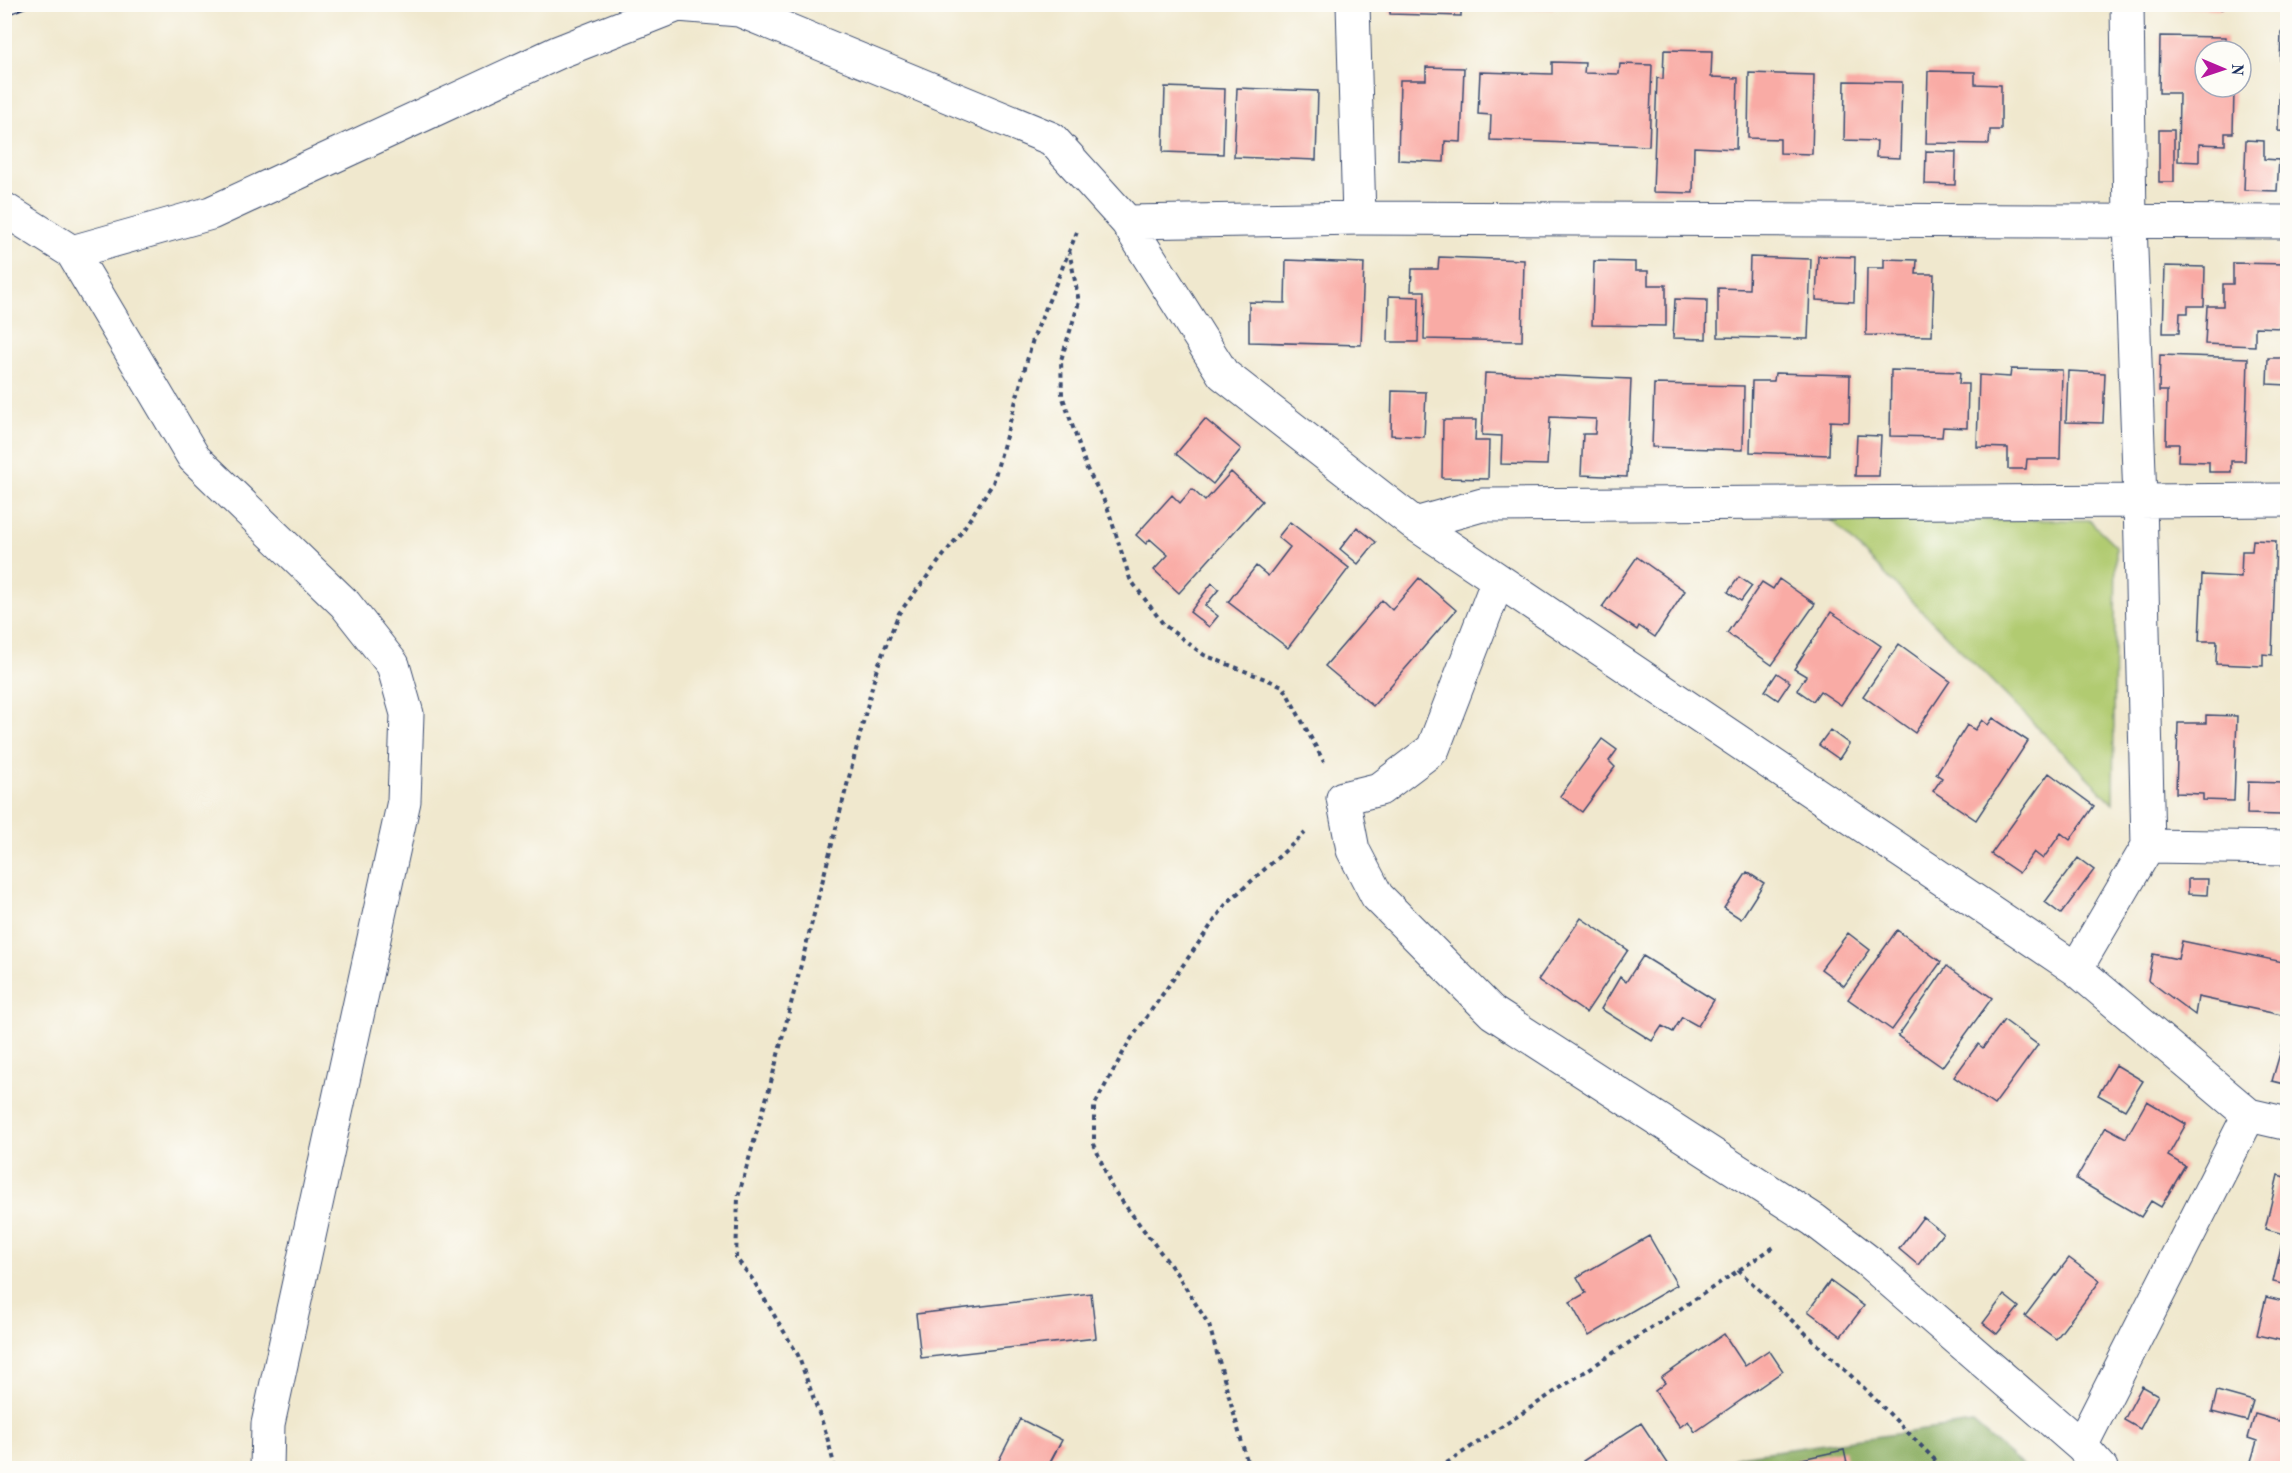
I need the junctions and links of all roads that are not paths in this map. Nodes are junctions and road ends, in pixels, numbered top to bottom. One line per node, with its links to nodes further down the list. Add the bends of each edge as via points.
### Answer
1 (1353, 4): 4 (street)
2 (2127, 4): 6 (street)
3 (4, 209): 8 (street)
4 (1359, 218): 5 (street); 6 (street)
5 (1127, 222): 8 (street, via 1052,139 739,10 678,5 559,52 211,213); 11 (street, via 1223,374)
6 (2130, 222): 7 (street); 9 (street)
7 (2288, 222)
8 (72, 252): 19 (street, via 194,458 345,604 393,665 407,714 404,801 268,1424)
9 (2140, 500): 10 (street); 11 (street, via 1482,505); 13 (street)
10 (2288, 500)
11 (1415, 524): 12 (street)
12 (1498, 580): 15 (street); 18 (street, via 1433,749 1380,789 1342,798 1353,849 1377,896 1493,1013 1814,1220 1869,1262)
13 (2148, 846): 14 (street); 15 (street)
14 (2288, 848)
15 (2076, 969): 16 (street)
16 (2249, 1115): 17 (street); 18 (street)
17 (2288, 1124)
18 (2091, 1457)
19 (267, 1468)

